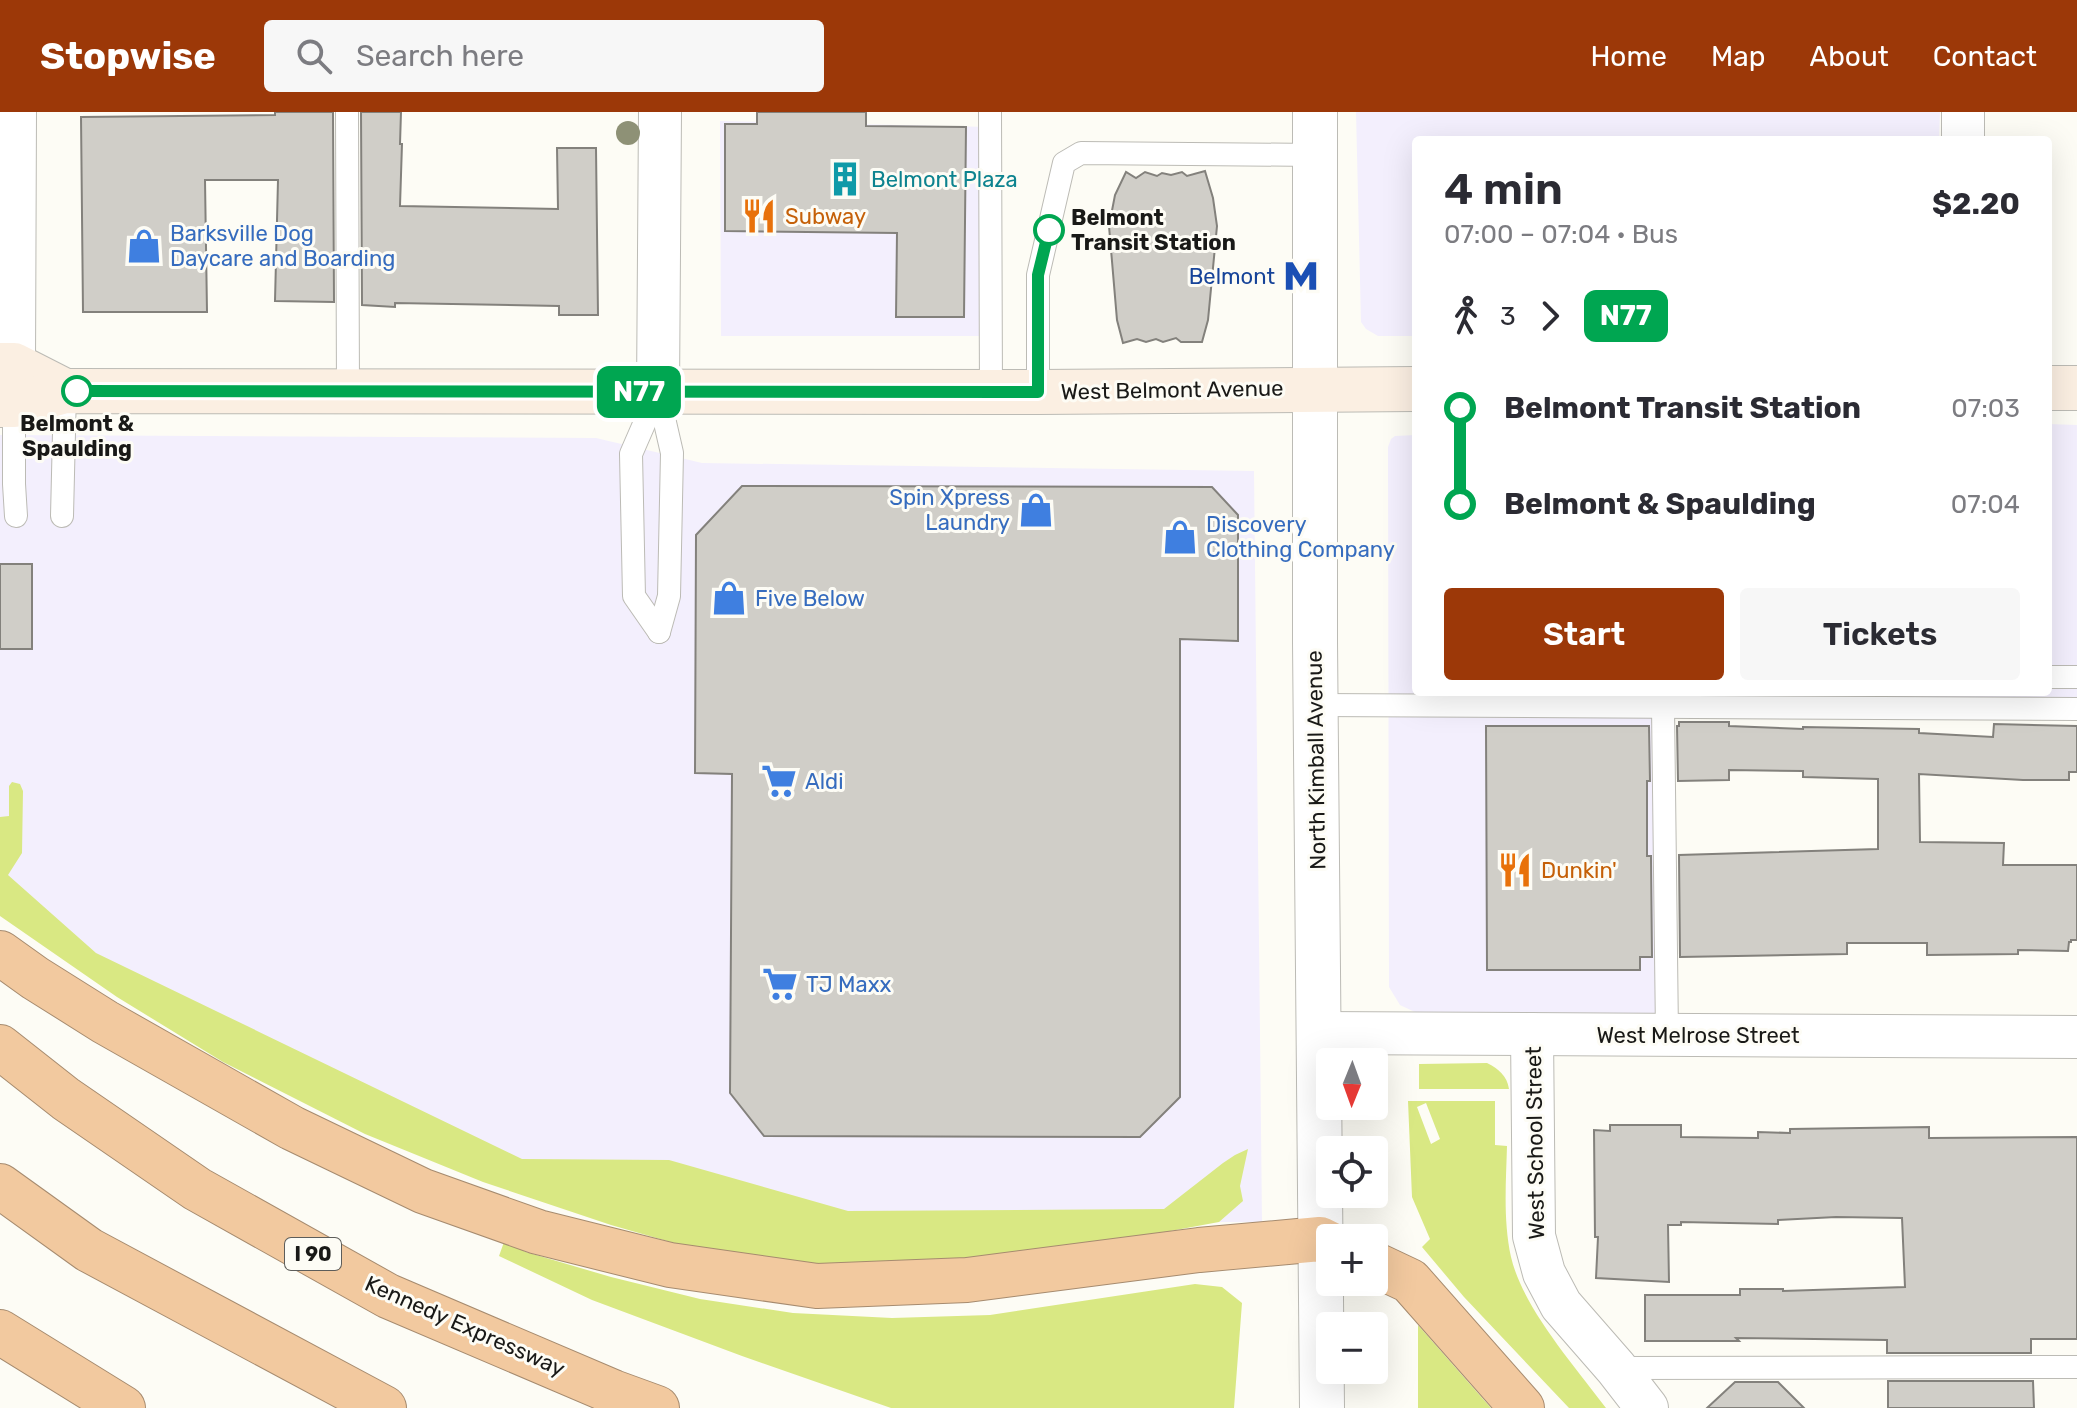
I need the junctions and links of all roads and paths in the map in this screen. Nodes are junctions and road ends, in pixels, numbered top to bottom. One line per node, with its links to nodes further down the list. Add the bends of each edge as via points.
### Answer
1 (347, 112): 15 (lane)
2 (660, 112): 16 (street)
3 (990, 112): 17 (lane)
4 (1315, 112): 8 (street, North Kimball Avenue)
5 (1963, 112): 7 (street)
6 (10, 130): 9 (street)
7 (1963, 136)
8 (1315, 155): 12 (street, North Kimball Avenue); 18 (lane, via 1081,153 1064,163 1038,275)
9 (7, 385): 14 (main road, West Belmont Avenue); 19 (lane)
10 (2052, 388): 11 (main road)
11 (2077, 388)
12 (1314, 389): 13 (main road, West Belmont Avenue); 18 (main road, West Belmont Avenue); 23 (street, North Kimball Avenue)
13 (1412, 389)
14 (65, 391): 15 (main road, West Belmont Avenue); 20 (lane)
15 (348, 391): 16 (main road, West Belmont Avenue)
16 (658, 392): 16 (lane, via 631,454 634,596 659,632 669,596 672,453); 17 (main road, West Belmont Avenue)
17 (991, 392): 18 (main road, West Belmont Avenue)
18 (1038, 392)
19 (16, 516)
20 (62, 516)
21 (2052, 677): 22 (lane)
22 (2077, 677)
23 (1316, 705): 24 (lane); 27 (street, North Kimball Avenue)
24 (1663, 707): 25 (lane); 29 (lane)
25 (2077, 709)
26 (0, 953): 34 (highway, via 105,1022 292,1128 423,1191 538,1232 670,1265 817,1286 967,1280 1199,1250)
27 (1318, 1033): 28 (street, West Melrose Street); 33 (street, North Kimball Avenue)
28 (1532, 1034): 29 (street, West Melrose Street); 39 (street, West School Street, via 1534,1236 1544,1273 1561,1305)
29 (1667, 1034): 30 (street, West Melrose Street)
30 (2077, 1037)
31 (0, 1047): 42 (highway, Kennedy Expressway / I 90, via 197,1189 388,1296)
32 (0, 1186): 41 (highway, via 89,1250)
33 (1324, 1224)
34 (1316, 1242)
35 (1388, 1271): 44 (highway, via 1410,1281)
36 (1324, 1296): 43 (street, North Kimball Avenue)
37 (0, 1332): 40 (highway)
38 (2077, 1367): 39 (lane)
39 (1616, 1368): 45 (street, West School Street)
40 (123, 1408)
41 (384, 1408)
42 (657, 1408)
43 (1322, 1408)
44 (1522, 1408)
45 (1647, 1408)

